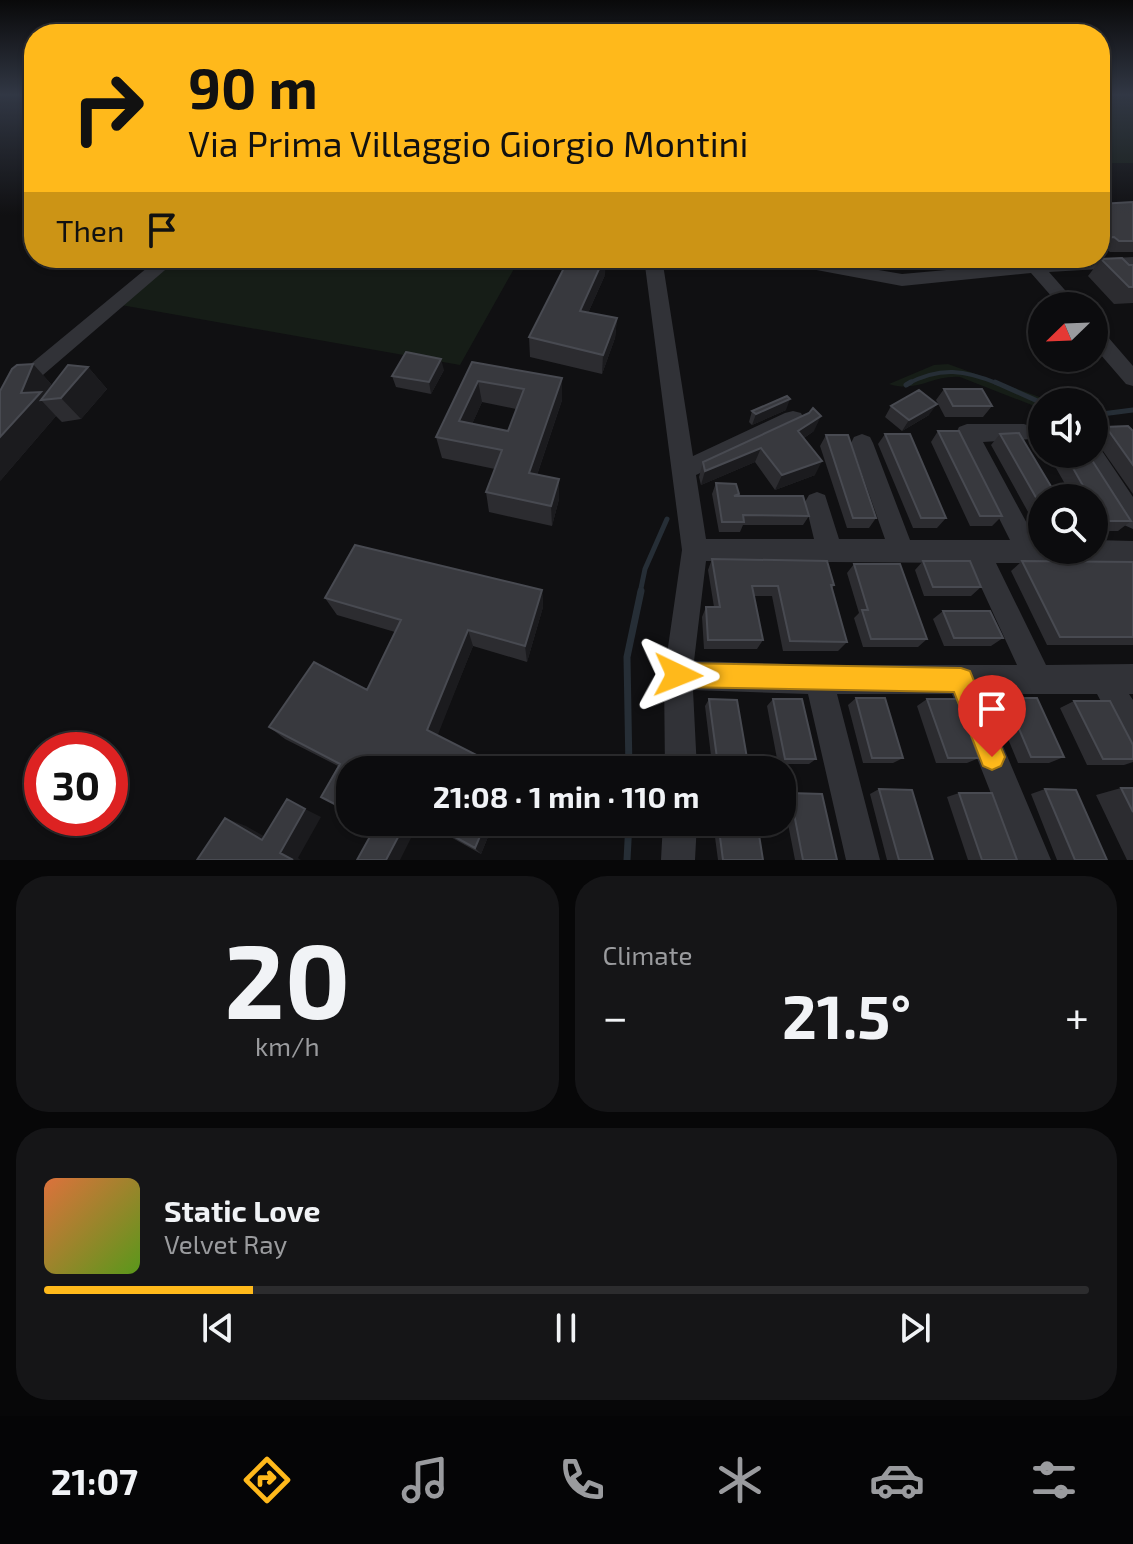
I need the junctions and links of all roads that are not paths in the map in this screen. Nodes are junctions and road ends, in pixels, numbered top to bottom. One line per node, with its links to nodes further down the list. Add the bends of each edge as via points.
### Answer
1 (1110, 262): 2 (street)
2 (1133, 262)
3 (158, 268): 12 (street, via 22,382)
4 (654, 268): 16 (street)
5 (835, 268): 6 (street, via 902,280)
6 (994, 268)
7 (1036, 268): 8 (street)
8 (1058, 292)
9 (1108, 350): 10 (street)
10 (1133, 379)
11 (793, 419): 16 (street)
12 (0, 421)
13 (1024, 433): 20 (street, via 967,433)
14 (862, 443): 22 (street)
15 (1101, 468): 18 (street)
16 (684, 470): 19 (street)
17 (817, 502): 21 (street)
18 (1133, 518)
19 (695, 550): 21 (street); 27 (street)
20 (1028, 550)
21 (830, 551): 22 (street)
22 (902, 551): 23 (street)
23 (977, 551): 24 (street); 28 (street)
24 (1028, 552)
25 (1108, 552): 26 (street)
26 (1133, 552)
27 (678, 675): 30 (street); 33 (street)
28 (1038, 679): 29 (street); 31 (street)
29 (1119, 679): 32 (street)
30 (819, 680): 31 (street); 36 (street)
31 (961, 680): 37 (street)
32 (1133, 730)
33 (681, 756)
34 (679, 836): 35 (street)
35 (678, 860)
36 (863, 860)
37 (1034, 860)

